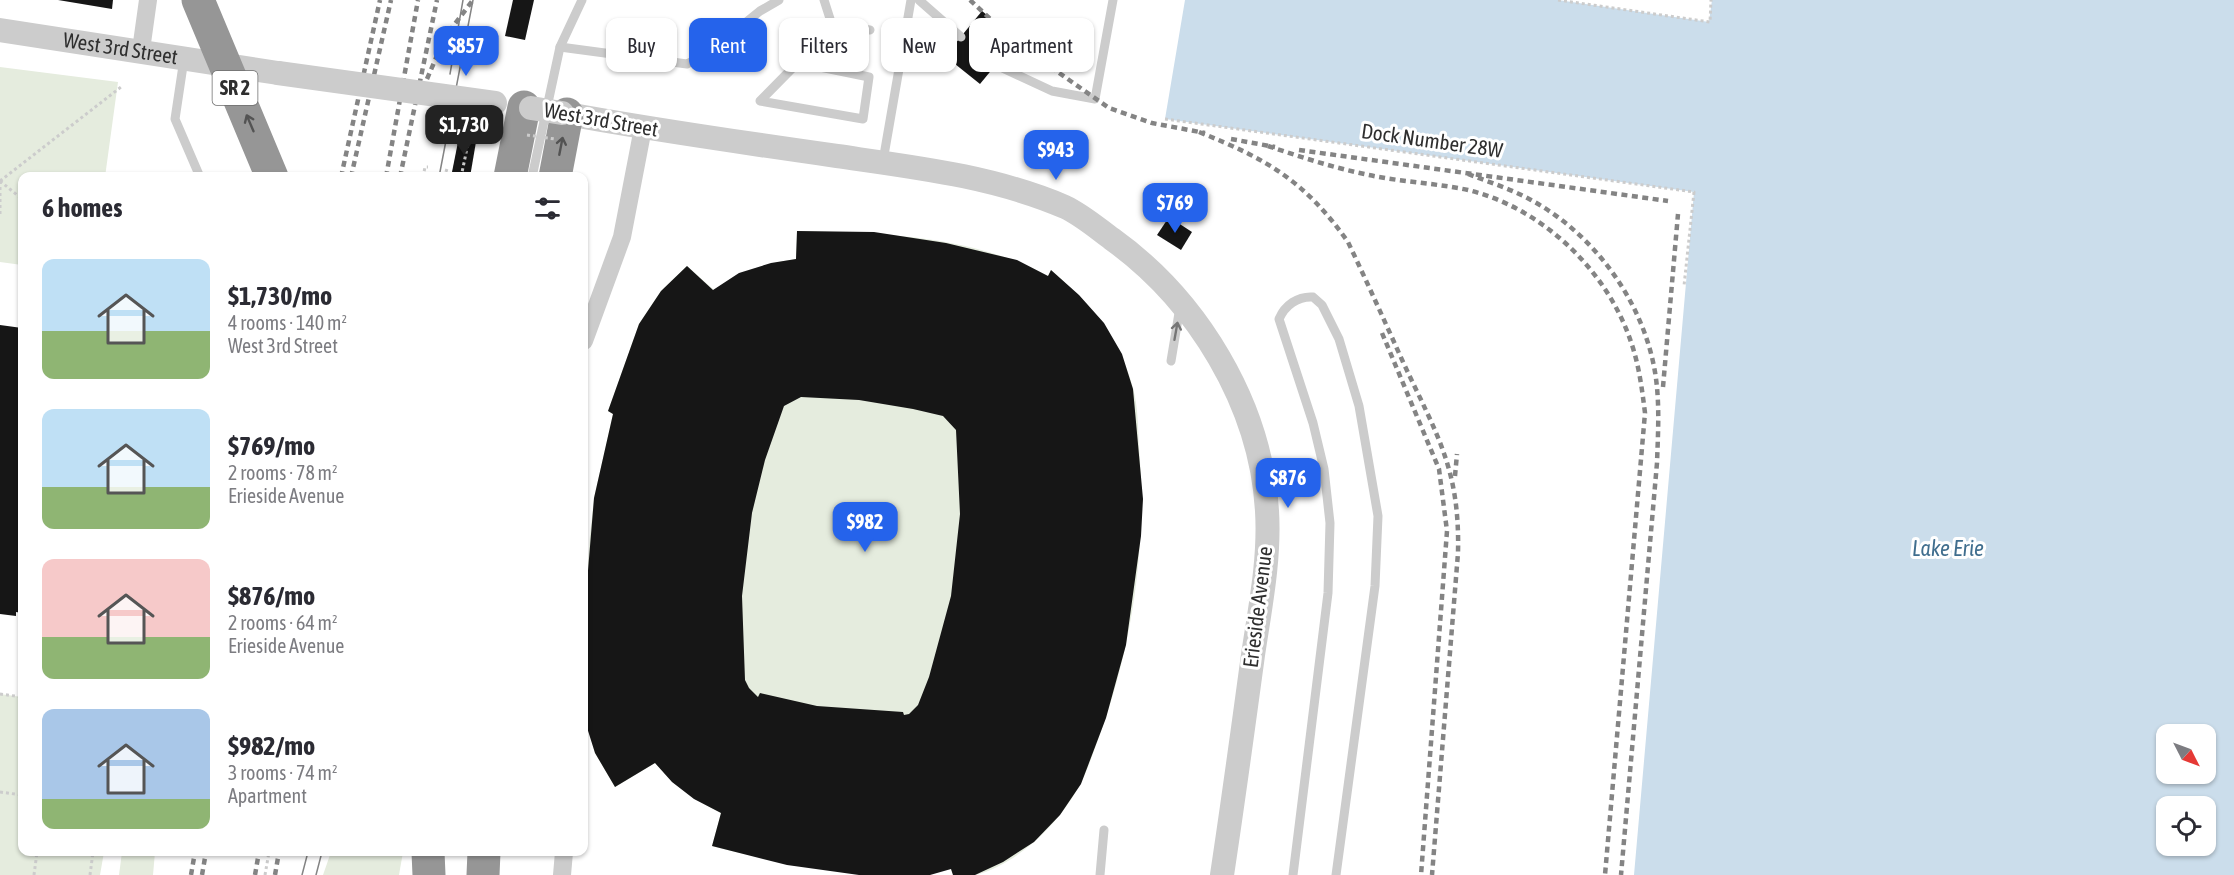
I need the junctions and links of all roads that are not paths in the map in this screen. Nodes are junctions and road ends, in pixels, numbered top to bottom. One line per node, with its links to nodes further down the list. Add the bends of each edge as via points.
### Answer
1 (148, 0): 14 (street)
2 (174, 0): 23 (highway, SR 2)
3 (198, 0): 24 (highway, SR 2, one-way to 3, bridge)
4 (582, 0): 13 (lane)
5 (779, 0): 13 (lane, via 687,64)
6 (824, 0): 10 (lane)
7 (911, 0): 21 (lane)
8 (919, 0): 12 (lane)
9 (1113, 0): 17 (lane, via 1095,99 1052,91)
10 (830, 18)
11 (0, 30): 14 (street, West 3rd Street)
12 (961, 37)
13 (560, 47): 26 (lane)
14 (141, 50): 16 (street, West 3rd Street)
15 (806, 55): 15 (lane, via 760,101 863,119 869,77 820,67)
16 (184, 57): 18 (street, West 3rd Street, bridge); 22 (lane, via 176,119)
17 (1011, 72)
18 (519, 113): 19 (street, West 3rd Street, bridge); 25 (highway)
19 (561, 122): 20 (street, West 3rd Street); 27 (highway, one-way to 19)
20 (643, 128): 21 (street, West 3rd Street); 30 (street, via 621,237)
21 (882, 163): 28 (street, West 3rd Street, via 1003,185 1067,208)
22 (198, 172)
23 (246, 172)
24 (270, 172)
25 (511, 172)
26 (533, 172)
27 (556, 172)
28 (1088, 221): 29 (street, Erieside Avenue, via 1137,257)
29 (1181, 301): 31 (lane, one-way to 29); 44 (street, Erieside Avenue, via 1235,389 1255,445 1267,509 1266,564)
30 (588, 330)
31 (1171, 361)
32 (1104, 830): 43 (lane)
33 (428, 856): 38 (highway)
34 (461, 856): 39 (highway)
35 (484, 856): 40 (highway)
36 (507, 856): 41 (highway)
37 (564, 856): 42 (street)
38 (429, 875)
39 (461, 875)
40 (483, 875)
41 (506, 875)
42 (562, 875)
43 (1100, 875)
44 (1222, 875)
45 (1293, 875): 46 (lane, via 1328,593 1330,524 1324,469 1313,423 1279,319 1283,310 1302,297 1313,297 1322,304 1339,339 1359,406 1378,516 1375,586)
46 (1336, 875)

